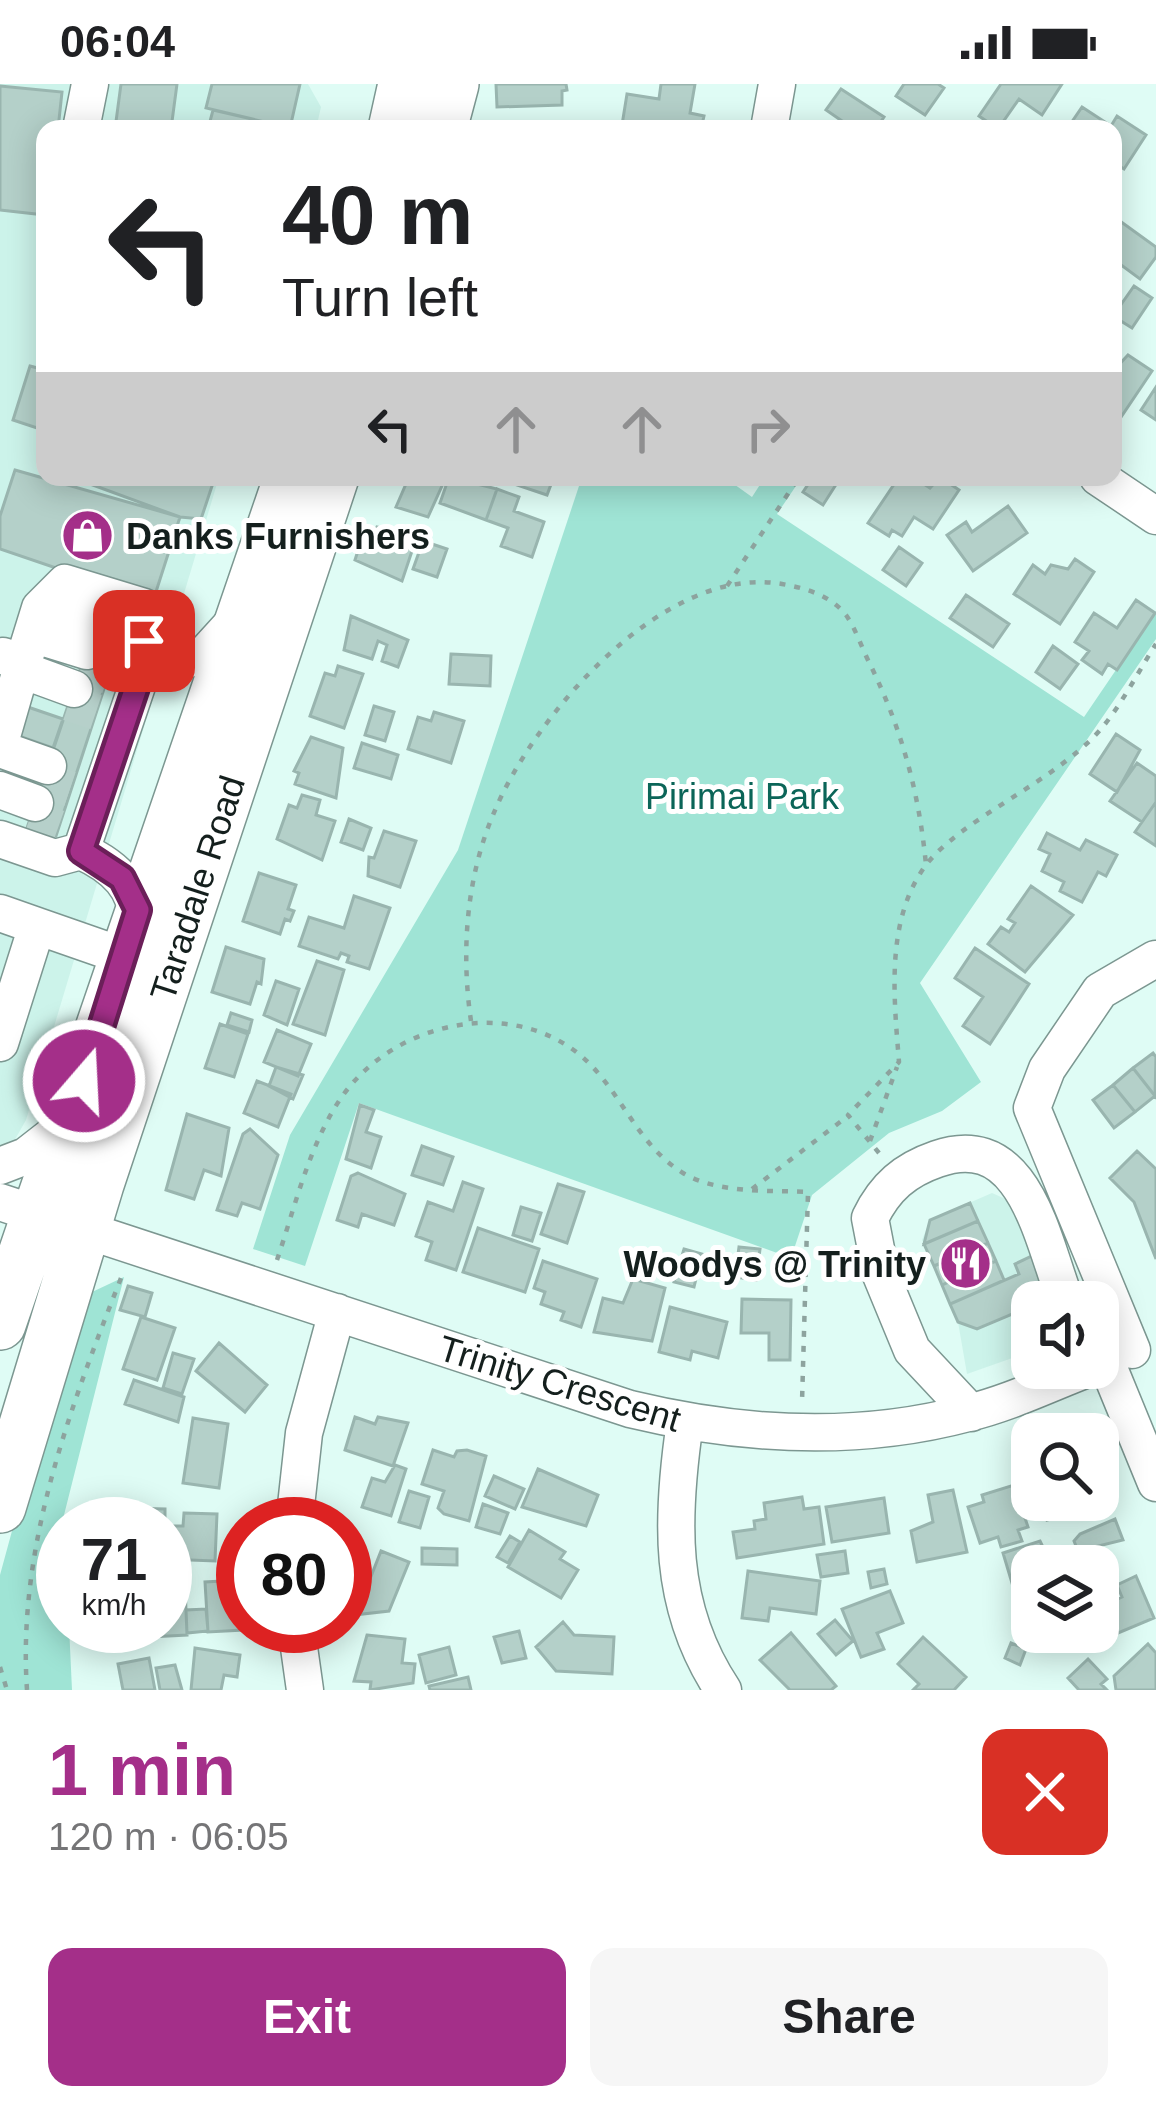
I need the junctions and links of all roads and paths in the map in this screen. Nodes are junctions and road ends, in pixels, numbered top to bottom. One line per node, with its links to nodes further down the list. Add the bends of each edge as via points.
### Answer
1 (89, 84): 6 (street)
2 (365, 84): 7 (highway)
3 (404, 84): 8 (highway)
4 (453, 84): 9 (highway)
5 (777, 84): 10 (street)
6 (83, 120)
7 (369, 120)
8 (396, 120)
9 (443, 120)
10 (771, 120)
11 (287, 486): 17 (highway, Taradale Road)
12 (329, 486): 39 (highway, Taradale Road)
13 (793, 486): 16 (path)
14 (1111, 486): 15 (street)
15 (1156, 516)
16 (727, 586): 25 (path, via 764,581 812,590 845,614 896,717 919,797); 30 (path, via 616,648 559,702 518,762 473,881 466,944)
17 (248, 601): 20 (street, via 223,638 194,660); 28 (highway, Taradale Road)
18 (1156, 644): 25 (path, via 1100,730)
19 (23, 652): 20 (street); 20 (street); 20 (street, via 65,583 144,607 159,621); 21 (street)
20 (108, 683): 24 (street)
21 (0, 746): 24 (street)
22 (0, 765): 24 (street)
23 (0, 790): 24 (street)
24 (59, 807): 28 (street, via 128,885)
25 (926, 865): 32 (path, via 902,917 893,979)
26 (0, 913): 27 (street)
27 (37, 926): 28 (street); 31 (street)
28 (132, 941): 34 (highway, Taradale Road)
29 (1155, 959): 42 (street, via 1100,991 1047,1069 1032,1108)
30 (471, 1021): 38 (path, via 545,1033 572,1048 683,1173); 43 (path, via 405,1042 342,1097 317,1143)
31 (0, 1043)
32 (898, 1062): 33 (path); 35 (path)
33 (848, 1115): 35 (path); 38 (path)
34 (70, 1122): 36 (street); 39 (highway, Taradale Road)
35 (870, 1142): 37 (path)
36 (0, 1166)
37 (899, 1178): 41 (street, via 962,1150 1001,1162 1024,1192); 48 (street, via 870,1218 881,1275 911,1350)
38 (752, 1189): 50 (path, via 808,1192)
39 (42, 1215): 43 (street, Trinity Crescent); 45 (highway, Taradale Road); 53 (highway, Taradale Road)
40 (126, 1268): 57 (path, via 35,1537 25,1602)
41 (1058, 1281)
42 (1089, 1281)
43 (267, 1288): 44 (street, Trinity Crescent)
44 (337, 1312): 49 (street, Trinity Crescent); 52 (street, via 304,1433)
45 (0, 1324)
46 (1119, 1366): 51 (street)
47 (1033, 1389): 48 (street, Trinity Crescent)
48 (970, 1413): 50 (street, Trinity Crescent)
49 (685, 1422): 50 (street, Trinity Crescent); 59 (street, via 674,1566 693,1633)
50 (804, 1433)
51 (1156, 1483)
52 (297, 1497)
53 (0, 1507)
54 (300, 1653): 58 (street)
55 (0, 1667): 56 (path)
56 (7, 1690)
57 (27, 1690)
58 (305, 1690)
59 (723, 1690)

